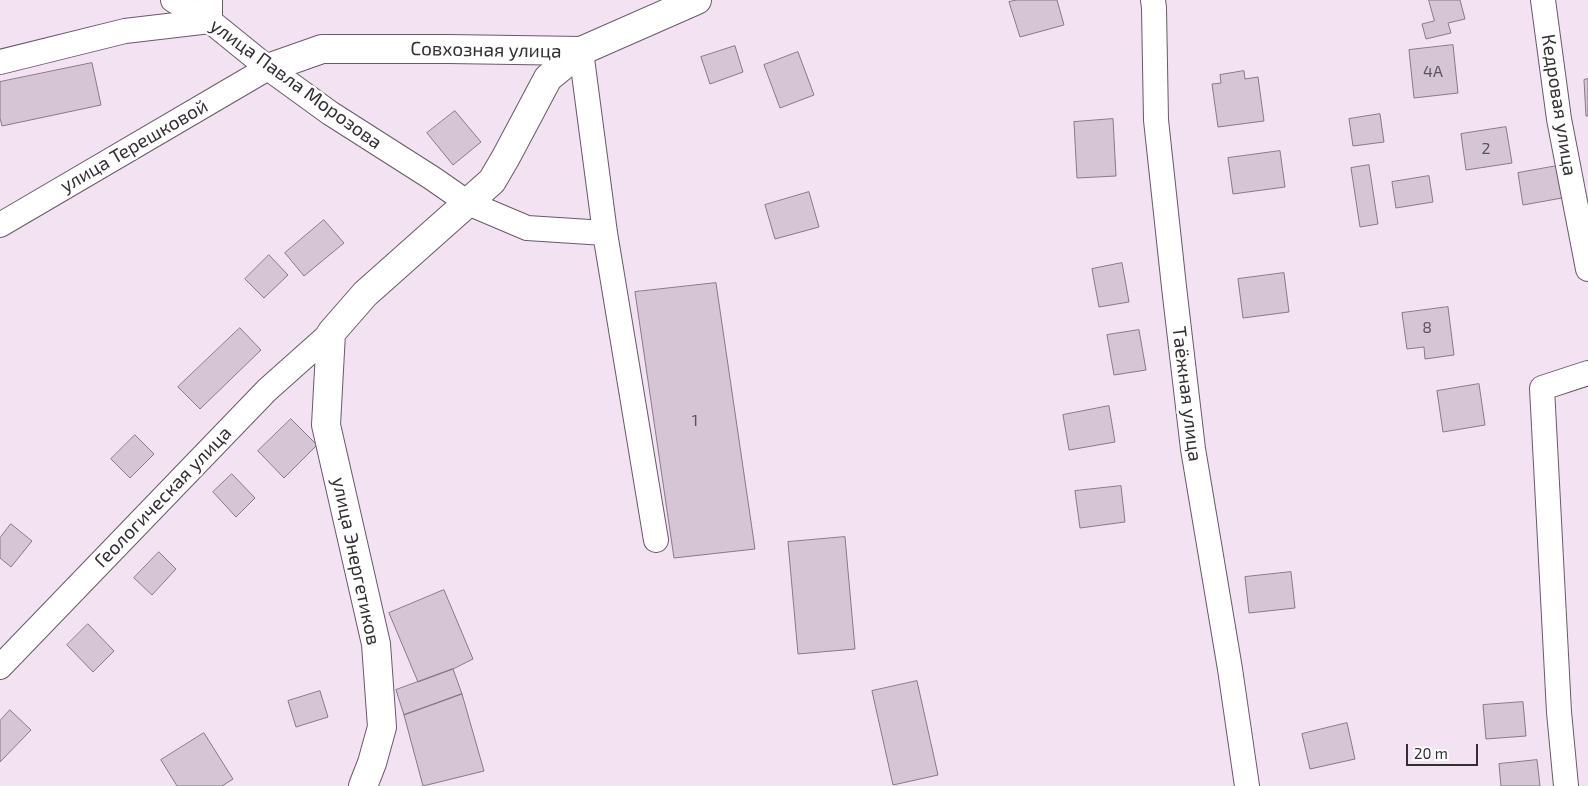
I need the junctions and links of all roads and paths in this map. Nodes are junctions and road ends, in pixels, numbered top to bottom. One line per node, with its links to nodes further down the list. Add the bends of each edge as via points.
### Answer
1 (173, 0): 5 (street, улица Павла Морозова)
2 (697, 0): 6 (street, Совхозная улица)
3 (1153, 0): 18 (street, Таёжная улица, via 1156,120 1178,325 1193,449)
4 (1543, 0): 12 (street, Кедровая улица, via 1560,119)
5 (210, 11): 7 (street); 8 (street, улица Павла Морозова)
6 (581, 51): 8 (street, Совхозная улица, via 322,49); 9 (street, via 548,78 492,181); 11 (street)
7 (0, 62)
8 (268, 68): 9 (street, улица Павла Морозова); 10 (street, улица Терешковой)
9 (468, 204): 11 (street, улица Павла Морозова, via 527,228); 13 (street, via 365,294)
10 (0, 226)
11 (605, 233): 15 (street)
12 (1588, 269)
13 (331, 333): 16 (street, Геологическая улица, via 267,390); 17 (street, улица Энергетиков, via 326,425 376,644 382,727)
14 (1588, 374): 19 (street, via 1542,388 1559,712)
15 (656, 540)
16 (0, 667)
17 (363, 786)
18 (1247, 786)
19 (1566, 786)

